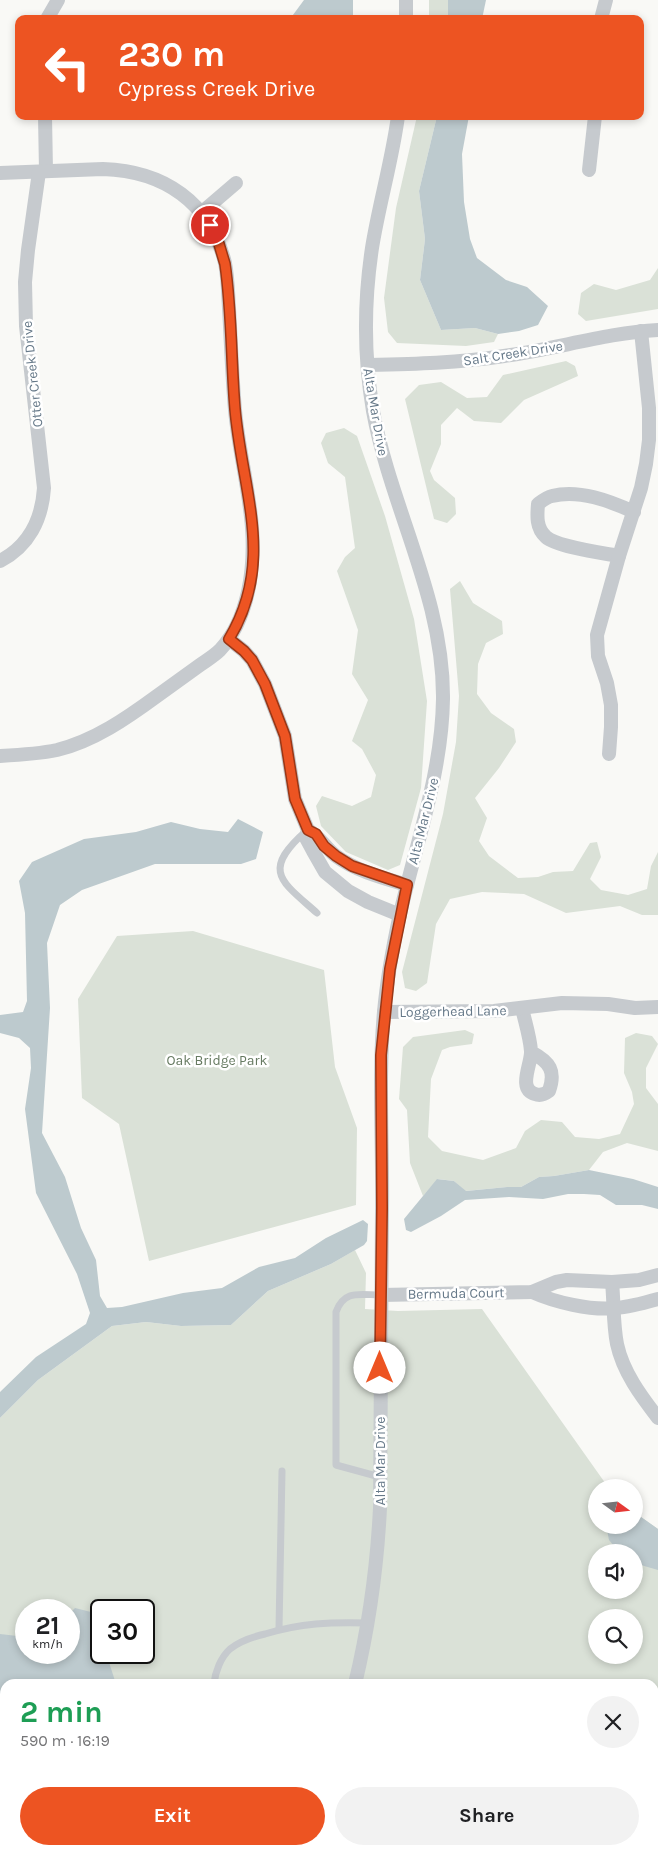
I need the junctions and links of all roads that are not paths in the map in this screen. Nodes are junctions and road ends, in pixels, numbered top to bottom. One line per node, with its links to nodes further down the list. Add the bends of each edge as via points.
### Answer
1 (58, 0): 4 (street)
2 (406, 0): 5 (street)
3 (606, 0): 6 (street)
4 (49, 15)
5 (406, 15)
6 (602, 15)
7 (45, 120): 11 (street, Otter Creek Drive)
8 (397, 120): 17 (street, Alta Mar Drive, via 372,246 366,325)
9 (595, 120): 10 (street)
10 (589, 170)
11 (43, 172): 12 (street); 14 (street, via 103,169 143,174 173,187); 20 (street, Otter Creek Drive, via 25,282 26,326 43,501 40,515 27,539)
12 (0, 173)
13 (236, 183): 14 (street)
14 (201, 213): 21 (street, via 219,244 225,264 235,409 253,522 252,576 244,610)
15 (658, 330): 16 (street, Salt Creek Drive)
16 (640, 331): 17 (street, Salt Creek Drive, via 464,362); 18 (street, via 649,408 649,440)
17 (368, 365): 25 (street, Alta Mar Drive, via 383,457 429,594 441,660 443,699 436,766)
18 (634, 512): 19 (street); 19 (street, via 610,501 571,494 550,496 538,504 538,525 546,537)
19 (619, 556): 22 (street, via 596,645 611,705)
20 (0, 561)
21 (229, 639): 23 (street, via 218,652 103,732 57,750); 24 (street, via 252,660 265,684 285,736 295,799)
22 (609, 754)
23 (0, 756)
24 (308, 830): 25 (street, via 352,866); 26 (lane, via 287,849 280,866 288,887); 27 (street, via 306,838 326,872 348,891)
25 (407, 885): 27 (street, Alta Mar Drive)
26 (317, 913)
27 (400, 915): 30 (street, Alta Mar Drive)
28 (658, 1007): 29 (street, Loggerhead Lane, via 562,1003)
29 (522, 1008): 30 (street, Loggerhead Lane); 31 (street, Loggerhead Lane)
30 (384, 1012): 35 (street, Alta Mar Drive, via 381,1055)
31 (531, 1052)
32 (658, 1275): 33 (street, Bermuda Court)
33 (612, 1282): 34 (street, Bermuda Court, via 567,1280); 37 (street)
34 (532, 1292): 35 (street, Bermuda Court); 37 (street, Bermuda Court, via 565,1303)
35 (381, 1295): 40 (street, Alta Mar Drive); 40 (lane, via 350,1294 339,1302 336,1312 336,1465)
36 (658, 1299): 37 (street, Bermuda Court)
37 (614, 1309): 38 (street, via 620,1355 634,1384)
38 (658, 1418)
39 (282, 1471): 42 (lane)
40 (380, 1477): 41 (street, Alta Mar Drive, via 378,1550)
41 (368, 1623): 42 (lane, via 330,1622); 44 (street, Alta Mar Drive)
42 (279, 1629): 43 (lane, via 248,1638 228,1650)
43 (214, 1679)
44 (356, 1679)

